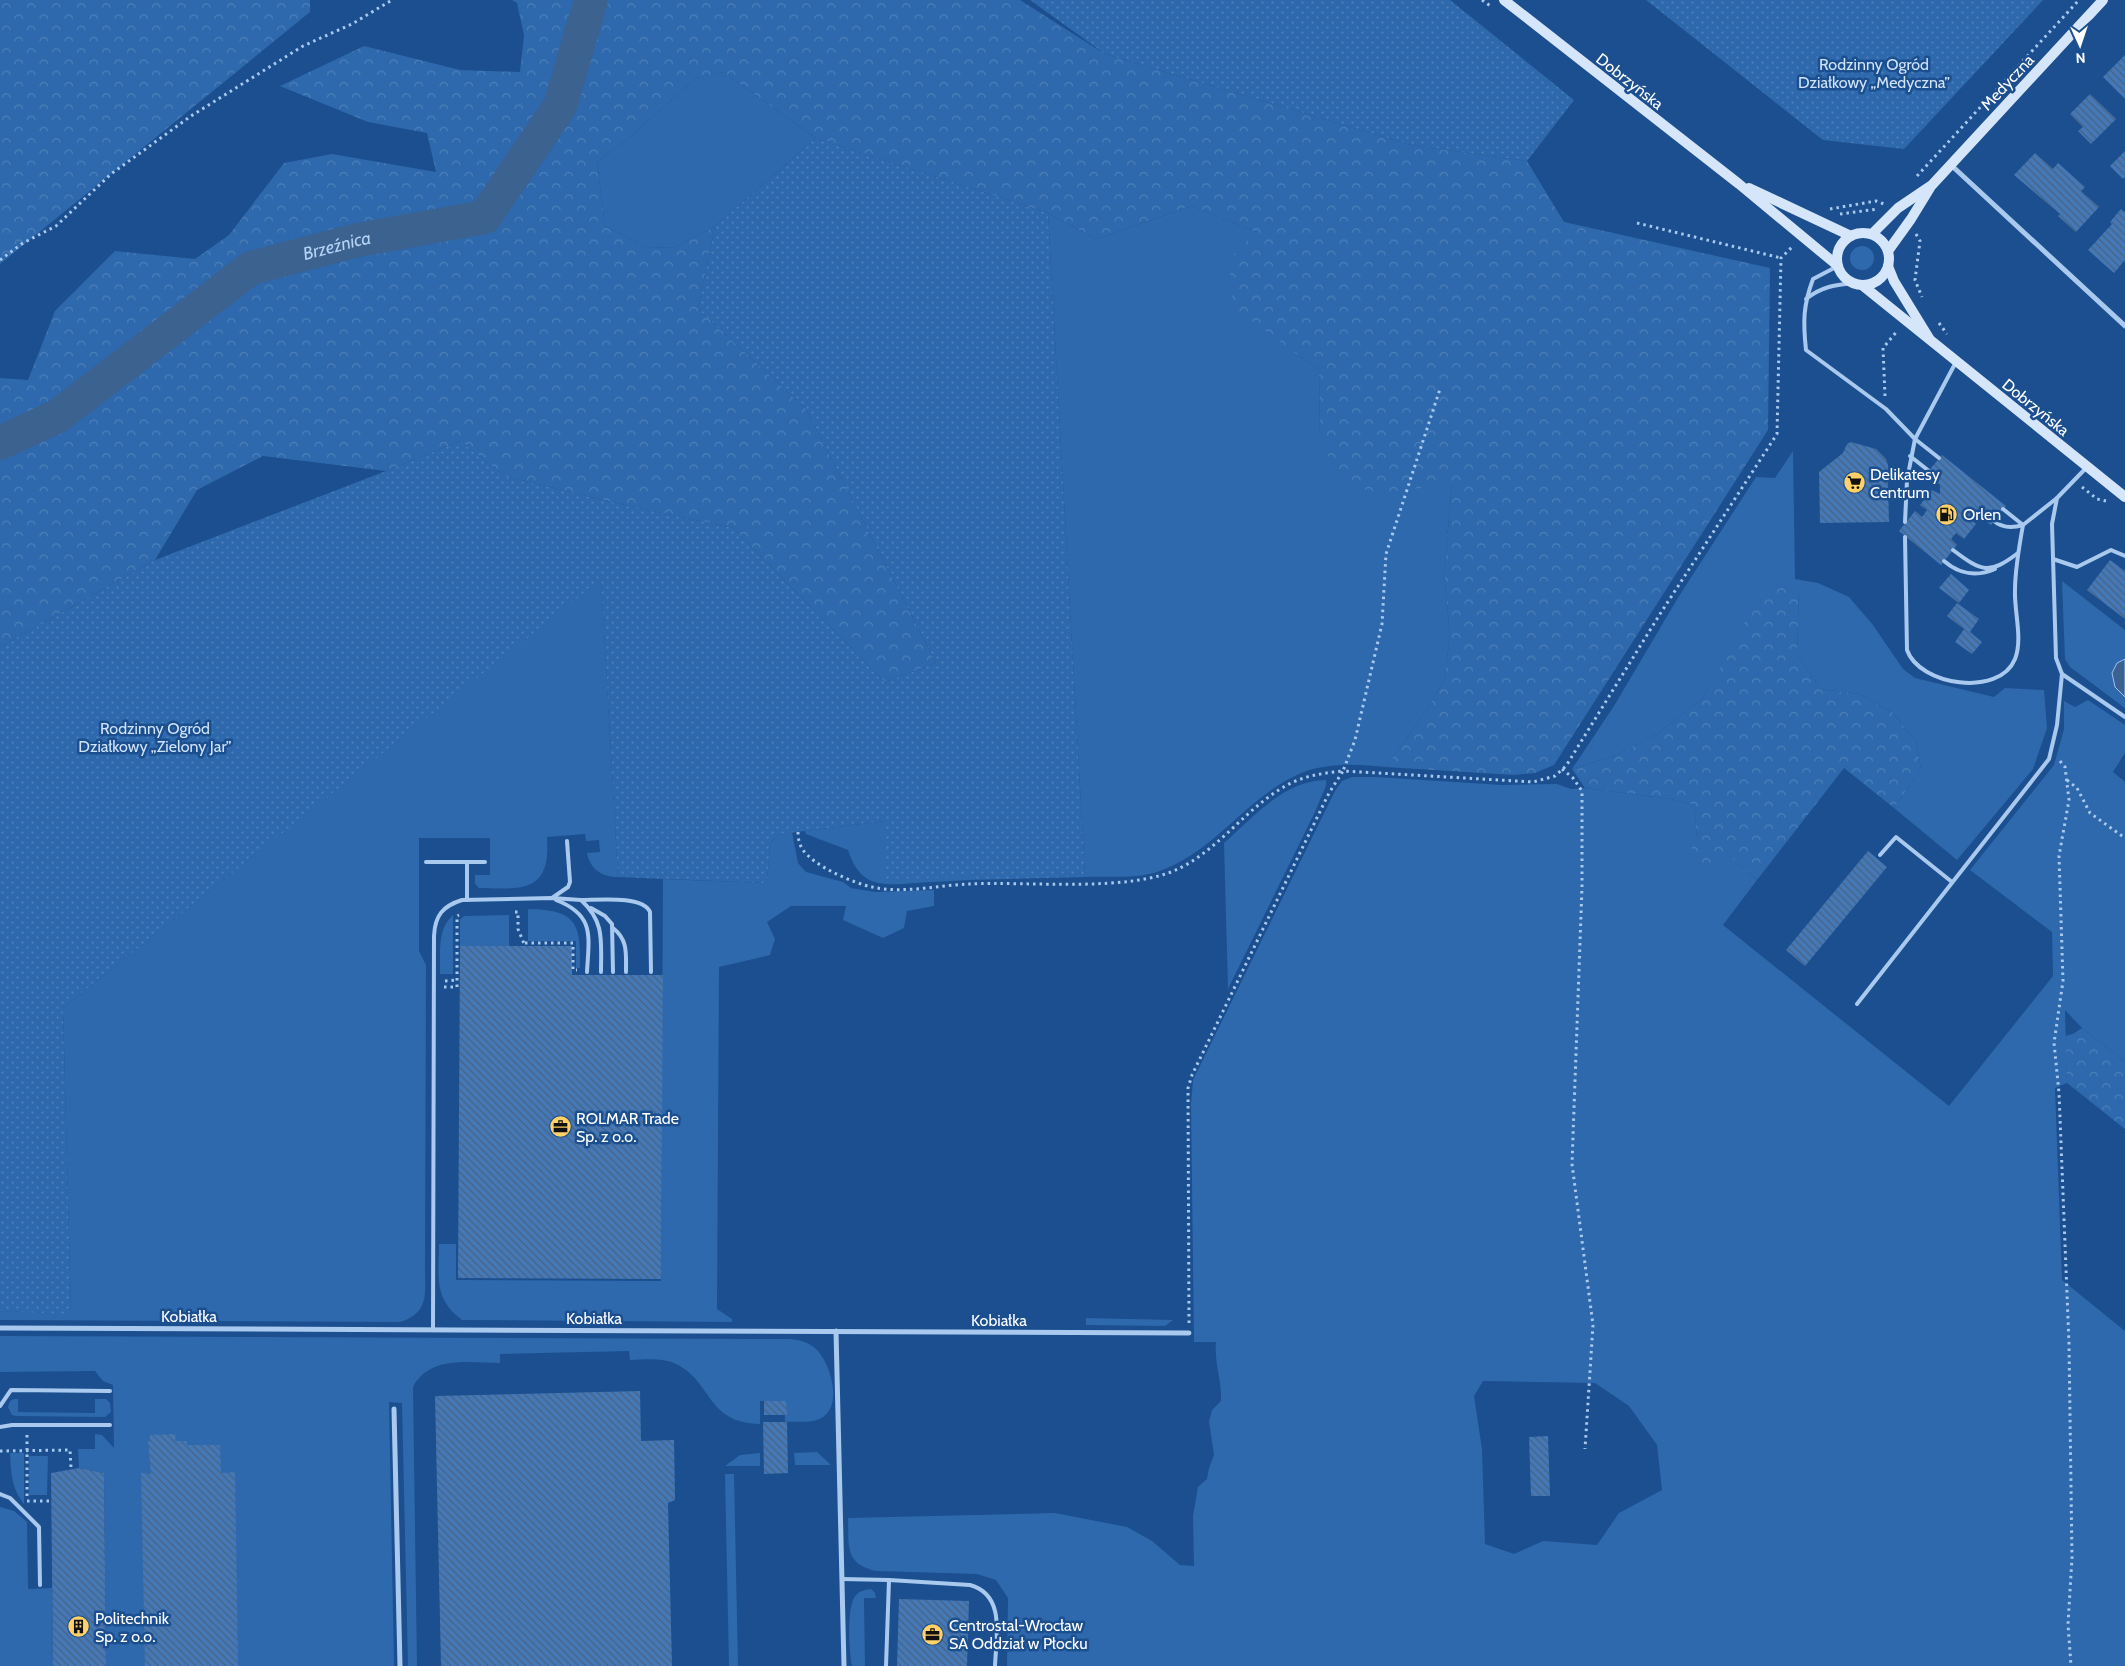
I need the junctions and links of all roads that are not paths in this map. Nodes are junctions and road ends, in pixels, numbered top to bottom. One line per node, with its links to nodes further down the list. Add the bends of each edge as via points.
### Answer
1 (1504, 0): 4 (main road, Dobrzyńska)
2 (2103, 0): 3 (main road, Medyczna)
3 (1951, 165): 5 (main road, Medyczna); 14 (street)
4 (1739, 184): 7 (main road, Dobrzyńska); 9 (main road, Dobrzyńska)
5 (1932, 185): 6 (main road, Medyczna, via 1890,209); 8 (main road, Medyczna)
6 (1872, 234): 7 (main road); 8 (main road)
7 (1851, 236): 9 (main road, via 1839,248)
8 (1888, 251): 10 (main road)
9 (1838, 266): 11 (main road, via 1845,278); 12 (lane, via 1813,279)
10 (1888, 266): 11 (main road, via 1878,280); 16 (main road, Dobrzyńska)
11 (1858, 284): 12 (lane, via 1832,285); 16 (main road, Dobrzyńska)
12 (1806, 299): 18 (lane, via 1802,316 1806,350 1886,409)
13 (2125, 316): 14 (street)
14 (2120, 322): 15 (street)
15 (2125, 326)
16 (1929, 339): 17 (main road, Dobrzyńska)
17 (1956, 362): 18 (lane); 21 (main road, Dobrzyńska)
18 (1915, 439): 19 (lane); 20 (lane)
19 (1910, 456): 22 (lane); 26 (lane)
20 (1939, 458)
21 (2087, 468): 23 (lane); 24 (main road, Dobrzyńska)
22 (1929, 471)
23 (2057, 498): 30 (lane); 35 (lane, via 2052,524)
24 (2125, 498)
25 (2003, 509): 30 (lane)
26 (1906, 512): 27 (lane); 29 (lane)
27 (1910, 516)
28 (1994, 521): 30 (lane, via 2008,527)
29 (1905, 522)
30 (2023, 525): 33 (lane)
31 (1905, 537): 33 (lane, via 1907,650 1910,660 1931,674 1977,684 1996,678 2016,658)
32 (1953, 550): 37 (lane, via 1982,567)
33 (2018, 552): 37 (lane)
34 (2125, 556): 35 (lane, via 2111,550 2077,567)
35 (2053, 559): 38 (lane, via 2054,644)
36 (1944, 561): 37 (lane, via 1952,568 1970,573 1985,573)
37 (1996, 568)
38 (2062, 674): 39 (lane); 45 (lane, via 2049,759)
39 (2125, 717)
40 (568, 842): 46 (lane, via 570,882)
41 (1880, 855): 45 (lane, via 1896,837)
42 (426, 862): 43 (lane)
43 (467, 862): 44 (lane); 47 (lane)
44 (485, 862)
45 (1952, 882): 56 (lane)
46 (552, 898): 47 (lane); 48 (lane); 51 (lane, via 572,906 585,920)
47 (467, 900): 58 (lane, via 451,903 442,910 434,925)
48 (581, 900): 49 (lane); 55 (lane, via 631,901 648,907)
49 (589, 907): 50 (lane, via 605,916); 52 (lane, via 600,928)
50 (613, 928): 53 (lane); 54 (lane, via 626,943)
51 (587, 972)
52 (601, 972)
53 (613, 972)
54 (626, 972)
55 (651, 972)
56 (1857, 1004)
57 (0, 1328): 58 (street, Kobiałka)
58 (432, 1330): 59 (street, Kobiałka)
59 (836, 1331): 60 (street, Kobiałka); 67 (street)
60 (1189, 1333)
61 (110, 1391): 62 (lane, via 11,1390)
62 (0, 1406)
63 (394, 1409): 70 (street)
64 (110, 1425): 65 (lane)
65 (0, 1427)
66 (0, 1494): 69 (lane, via 10,1498 39,1527)
67 (842, 1579): 68 (lane); 71 (street)
68 (889, 1580): 72 (lane); 73 (lane, via 970,1585 989,1594 997,1615)
69 (40, 1585)
70 (400, 1666)
71 (844, 1666)
72 (886, 1666)
73 (995, 1666)

